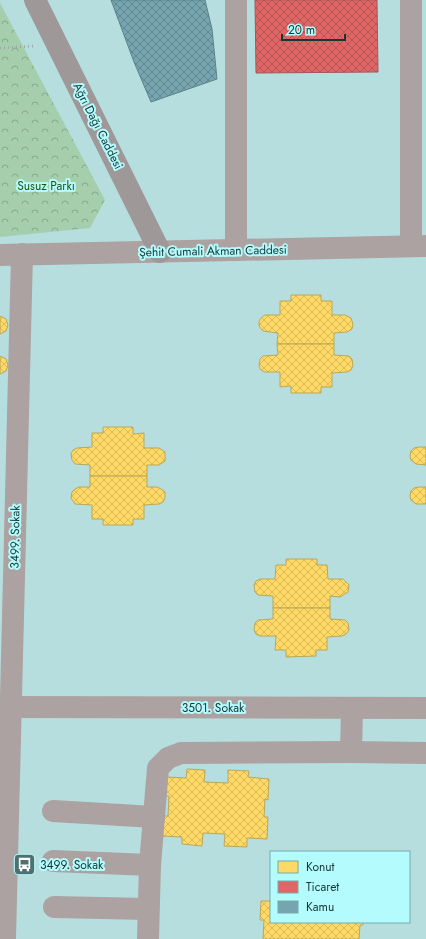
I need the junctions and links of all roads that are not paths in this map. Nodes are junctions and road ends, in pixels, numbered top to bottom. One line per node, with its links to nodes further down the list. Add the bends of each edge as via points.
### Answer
1 (35, 0): 6 (main road, Ağrı Dağı Caddesi)
2 (236, 0): 5 (street)
3 (411, 0): 4 (street)
4 (418, 246): 5 (street, Şehit Cumali Akman Caddesi)
5 (236, 250): 6 (street, Şehit Cumali Akman Caddesi)
6 (160, 252): 7 (street, Şehit Cumali Akman Caddesi)
7 (22, 254): 8 (street, Şehit Cumali Akman Caddesi); 9 (street, 3499. Sokak)
8 (0, 255)
9 (5, 708): 10 (street, 3501. Sokak); 20 (street, 3499. Sokak)
10 (352, 708): 11 (street, 3501. Sokak); 12 (street)
11 (426, 708)
12 (351, 752): 13 (street); 15 (street, via 181,753 168,758 158,768)
13 (426, 753)
14 (53, 811): 15 (street)
15 (154, 816): 17 (street)
16 (53, 861): 17 (street)
17 (150, 865): 19 (street)
18 (54, 907): 19 (street)
19 (148, 909): 21 (street)
20 (5, 939)
21 (148, 939)

